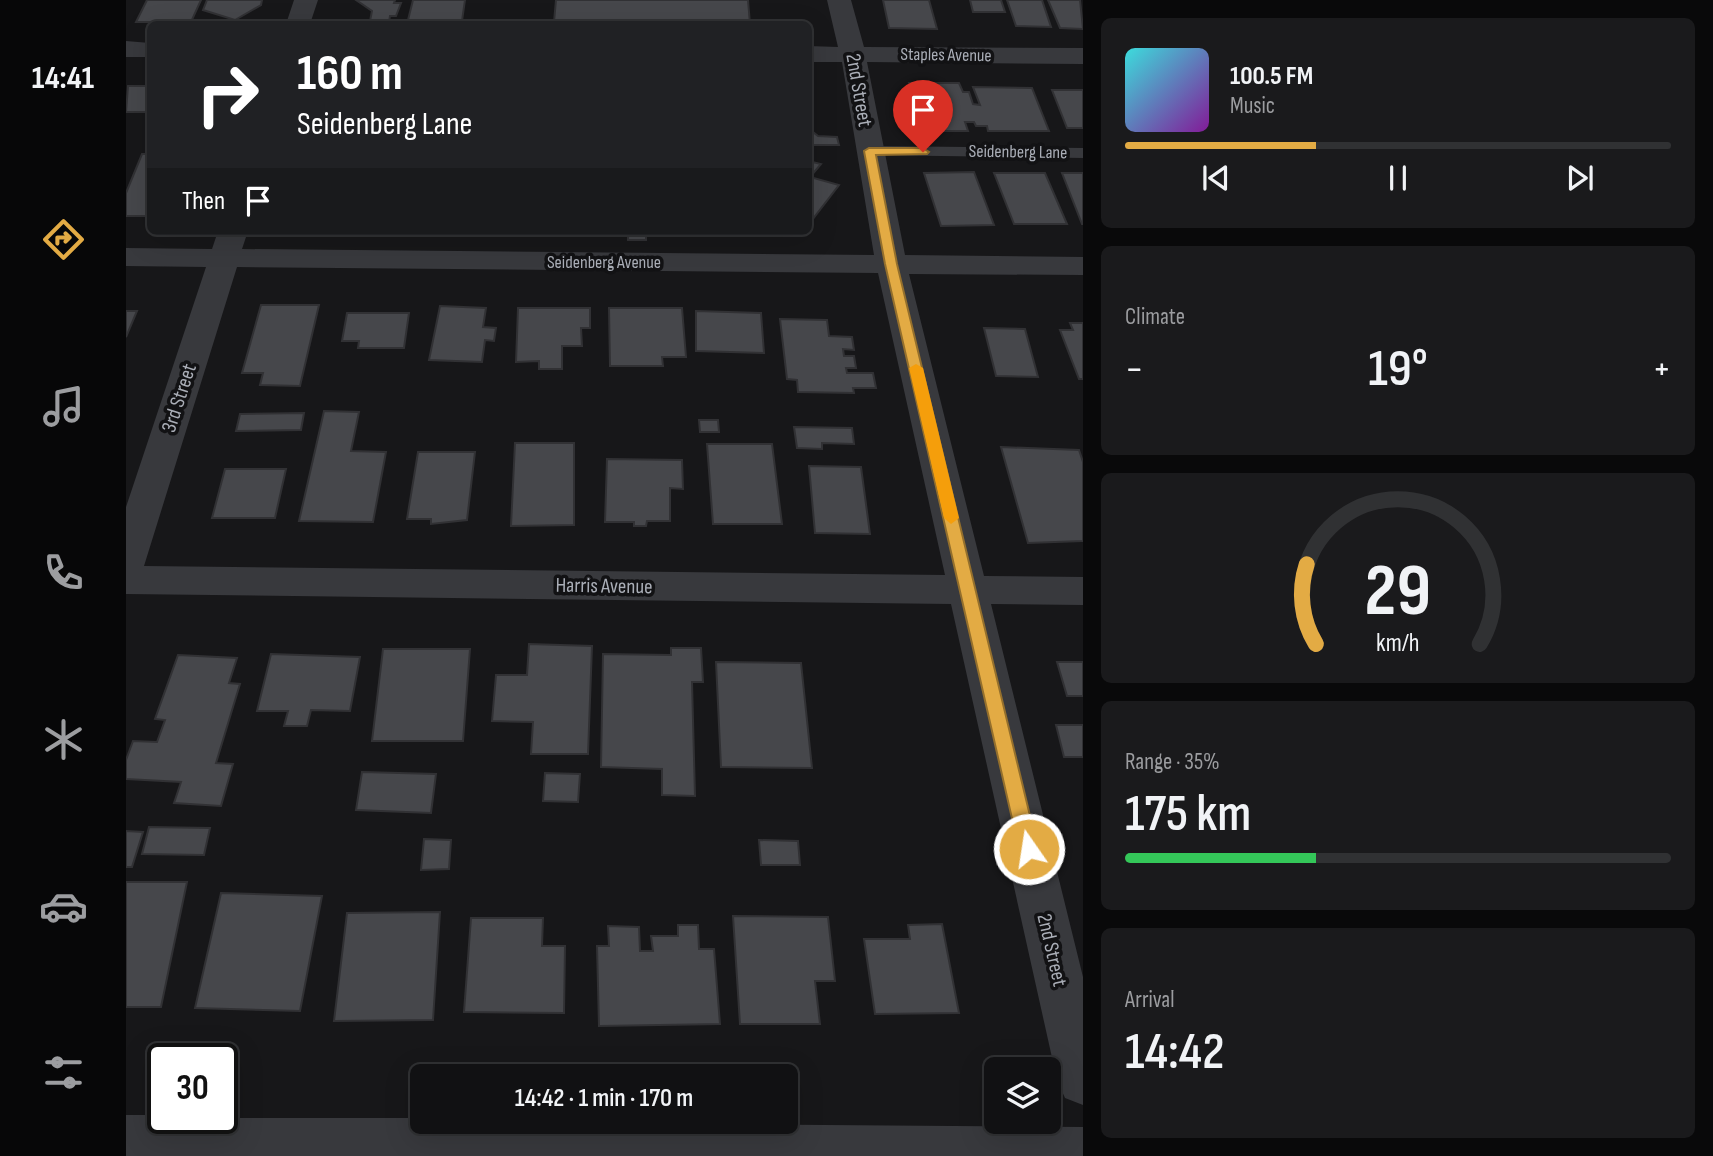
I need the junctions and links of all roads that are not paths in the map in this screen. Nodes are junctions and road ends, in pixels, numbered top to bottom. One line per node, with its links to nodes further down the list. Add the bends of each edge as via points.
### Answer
1 (306, 0): 3 (street)
2 (839, 0): 7 (street, 2nd Street)
3 (299, 21)
4 (126, 50): 5 (street)
5 (147, 50)
6 (812, 54): 7 (street, Staples Avenue)
7 (853, 54): 8 (street, Staples Avenue); 9 (street, 2nd Street)
8 (1083, 56)
9 (869, 151): 10 (lane, Seidenberg Lane); 13 (street, 2nd Street)
10 (1083, 153)
11 (228, 245): 12 (street, Seidenberg Avenue); 13 (street, Seidenberg Avenue); 15 (street, 3rd Street)
12 (126, 257)
13 (891, 264): 14 (street, Seidenberg Avenue); 17 (street, 2nd Street)
14 (1083, 266)
15 (126, 564)
16 (126, 580): 17 (street, Harris Avenue)
17 (968, 591): 18 (street, Harris Avenue); 19 (street, 2nd Street)
18 (1083, 591)
19 (1083, 1080)
20 (126, 1141): 21 (street)
21 (1083, 1153)

